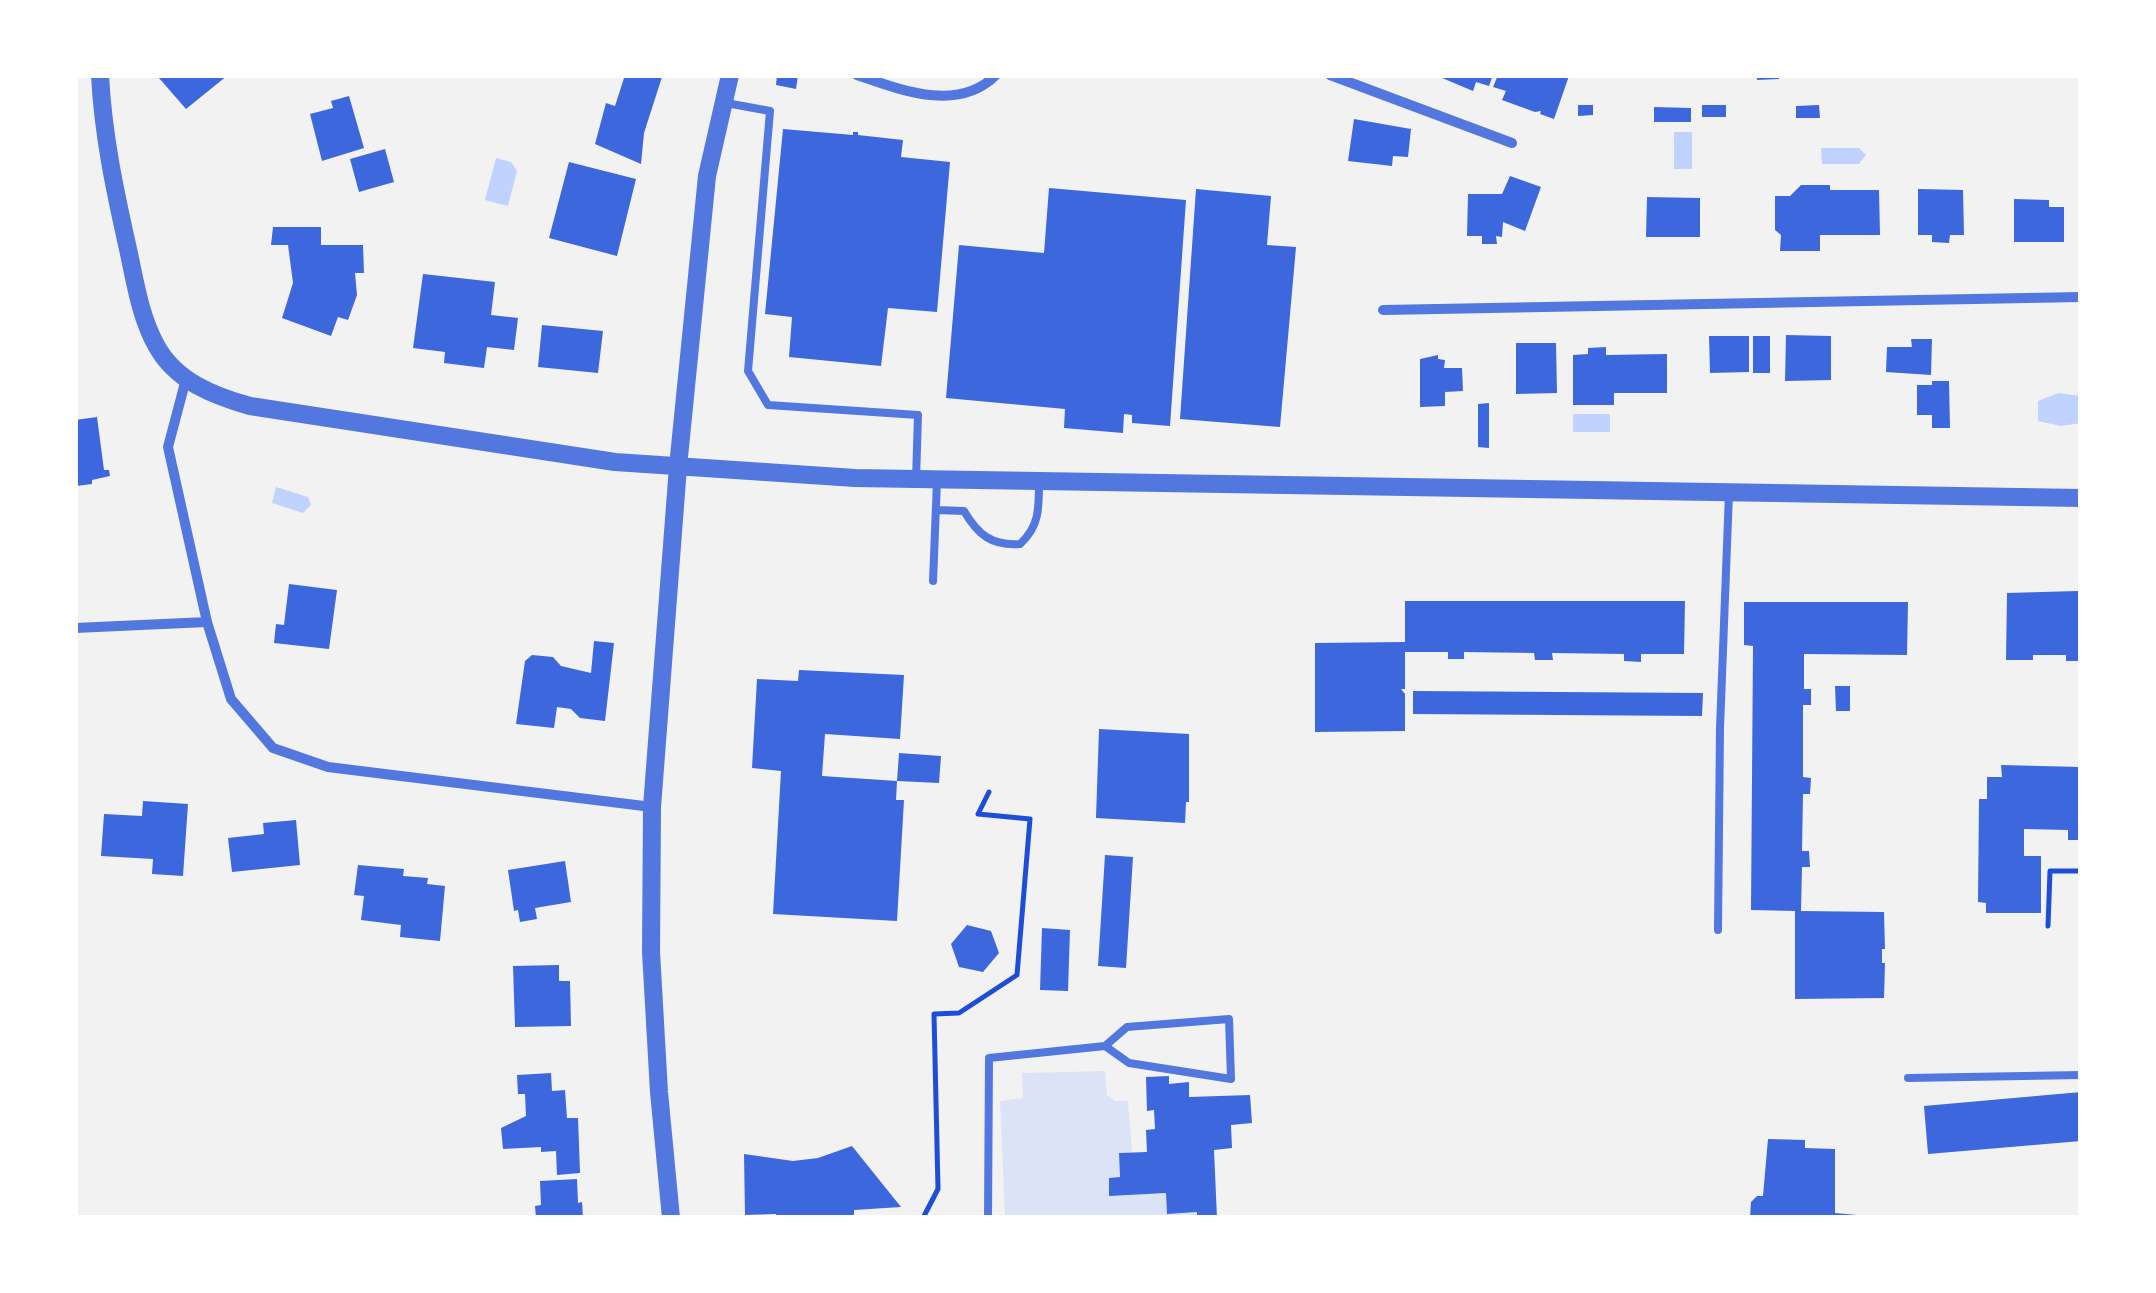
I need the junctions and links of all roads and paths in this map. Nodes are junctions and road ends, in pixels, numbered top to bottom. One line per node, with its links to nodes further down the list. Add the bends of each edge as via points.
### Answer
1 (100, 75): 10 (street, via 109,166 141,308 157,348)
2 (730, 75): 6 (street)
3 (857, 75): 4 (street, via 912,94 963,96)
4 (996, 75)
5 (1330, 75): 7 (street)
6 (724, 103): 11 (street, via 707,176); 12 (lane, via 770,112 748,371 768,405 918,414)
7 (1512, 143)
8 (2081, 296): 9 (street)
9 (1383, 310)
10 (186, 379): 11 (street, via 216,396 292,415); 19 (street, via 168,447)
11 (678, 466): 12 (street); 22 (street)
12 (916, 480): 13 (street)
13 (937, 481): 14 (street); 17 (lane)
14 (1039, 484): 15 (street); 17 (lane, via 1033,532 1020,544 985,538 964,511)
15 (1728, 493): 16 (street); 25 (lane)
16 (2081, 498)
17 (936, 510): 18 (lane)
18 (933, 581)
19 (207, 622): 20 (street); 22 (street, via 231,699 273,748 328,767)
20 (75, 628)
21 (988, 792): 30 (path, via 978,814 1030,819 1017,975 960,1013 934,1014 938,1189)
22 (652, 807): 29 (street, via 651,952)
23 (2081, 871): 24 (path, via 2050,871)
24 (2048, 926)
25 (1718, 930)
26 (1105, 1046): 26 (lane, via 1129,1062 1232,1079 1229,1019 1127,1027); 31 (lane, via 989,1058)
27 (2081, 1076): 28 (lane)
28 (1908, 1078)
29 (671, 1218)
30 (923, 1218)
31 (988, 1218)

